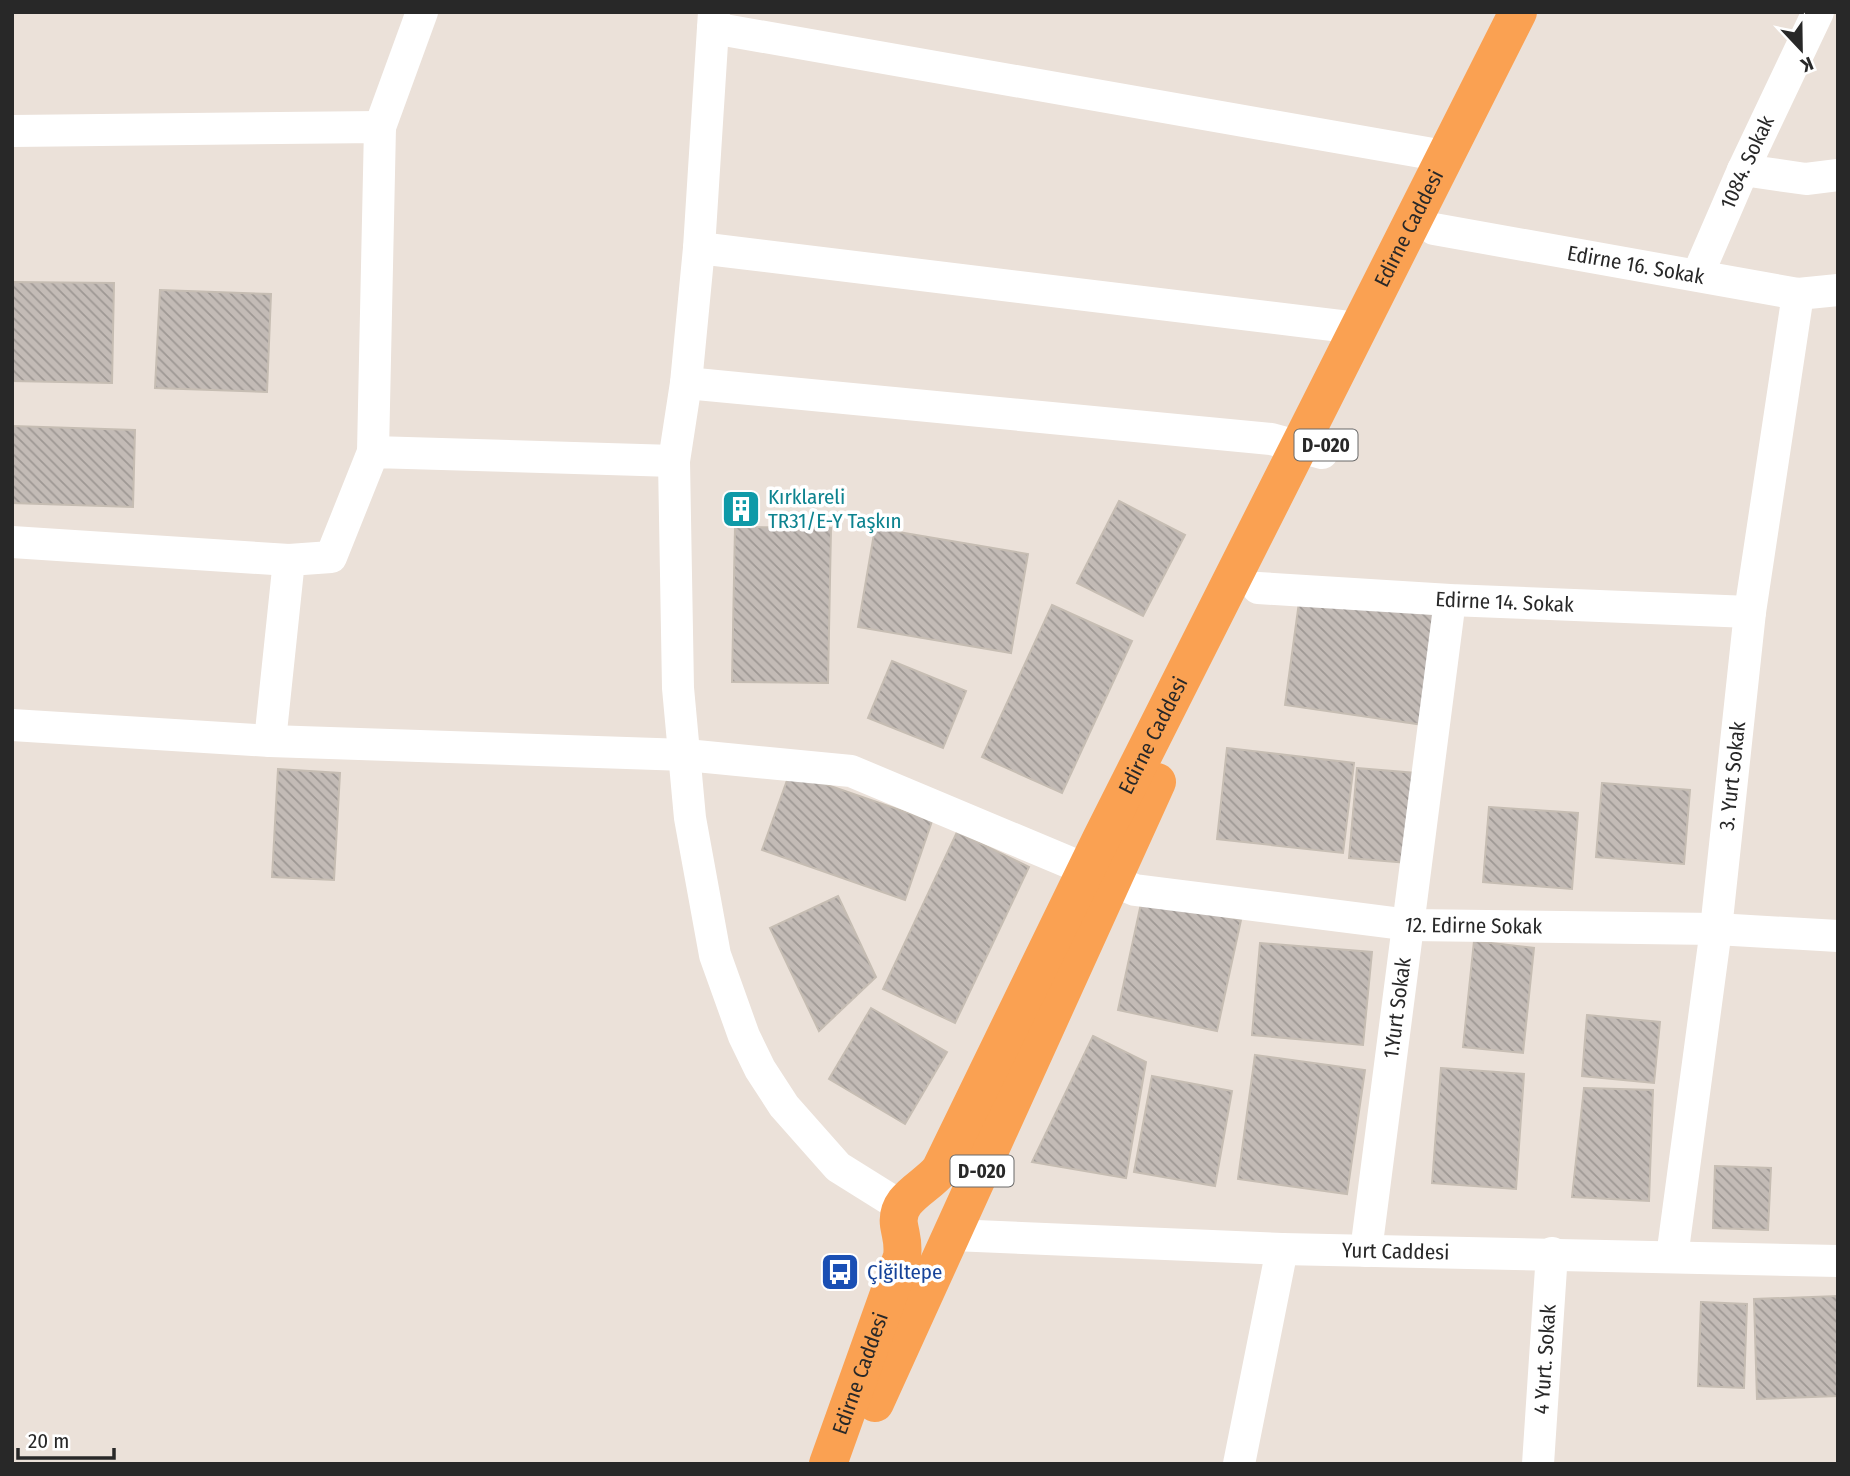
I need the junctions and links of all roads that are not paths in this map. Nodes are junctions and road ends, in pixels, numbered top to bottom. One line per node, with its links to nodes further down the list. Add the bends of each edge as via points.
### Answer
1 (422, 12): 6 (street)
2 (1518, 12): 8 (highway, Edirne Caddesi)
3 (1546, 12): 11 (highway, Edirne Caddesi / D-020)
4 (1818, 12): 9 (street, 1084. Sokak)
5 (714, 20): 8 (street); 12 (street)
6 (380, 127): 7 (street); 19 (street)
7 (12, 131)
8 (1444, 156): 16 (highway, Edirne Caddesi)
9 (1743, 170): 10 (street, via 1806,179); 13 (street, 1084. Sokak)
10 (1838, 175)
11 (1434, 229): 13 (street, Edirne 16. Sokak); 18 (highway, Edirne Caddesi / D-020)
12 (699, 248): 16 (street); 17 (street)
13 (1698, 274): 15 (street, Edirne 16. Sokak)
14 (1838, 290): 15 (street, Edirne 16. Sokak)
15 (1798, 294): 25 (street, 3. Yurt Sokak)
16 (1357, 328): 18 (highway, Edirne Caddesi)
17 (686, 383): 18 (street, via 1272,439); 20 (street)
18 (1311, 450): 23 (highway, Edirne Caddesi / D-020); 29 (highway, Edirne Caddesi, via 1101,839)
19 (373, 452): 20 (street); 22 (street, via 331,557)
20 (674, 461): 28 (street, via 678,688)
21 (12, 542): 22 (street)
22 (289, 559): 27 (street)
23 (1258, 588): 24 (street, Edirne 14. Sokak); 29 (highway, Edirne Caddesi / D-020, via 1199,685)
24 (1450, 600): 25 (street, Edirne 14. Sokak); 30 (street, 1.Yurt Sokak)
25 (1750, 612): 31 (street, 3. Yurt Sokak)
26 (12, 725): 27 (street, 12. Edirne Sokak)
27 (270, 741): 28 (street, 12. Edirne Sokak)
28 (686, 755): 29 (street, 12. Edirne Sokak, via 851,771); 33 (street, via 691,818 715,955 744,1036 784,1106 811,1140 838,1167)
29 (1101, 875): 30 (street, 12. Edirne Sokak, via 1149,892); 33 (highway, Edirne Caddesi, via 940,1170); 34 (highway, Edirne Caddesi / D-020)
30 (1410, 925): 31 (street, 12. Edirne Sokak); 36 (street, 1.Yurt Sokak)
31 (1716, 929): 32 (street, 12. Edirne Sokak); 38 (street, 3. Yurt Sokak)
32 (1838, 936)
33 (908, 1213): 34 (highway, via 922,1247 933,1248); 34 (highway, via 946,1192 958,1206); 40 (highway, Edirne Caddesi, via 902,1257)
34 (954, 1232): 35 (street, Yurt Caddesi); 41 (highway, Edirne Caddesi / D-020, via 905,1332)
35 (1282, 1249): 36 (street, Yurt Caddesi); 42 (street)
36 (1366, 1251): 37 (street, Yurt Caddesi)
37 (1552, 1254): 38 (street, Yurt Caddesi); 43 (street, 4 Yurt. Sokak)
38 (1672, 1258): 39 (street, Yurt Caddesi)
39 (1838, 1261)
40 (828, 1464)
41 (854, 1464)
42 (1239, 1464)
43 (1538, 1464)

